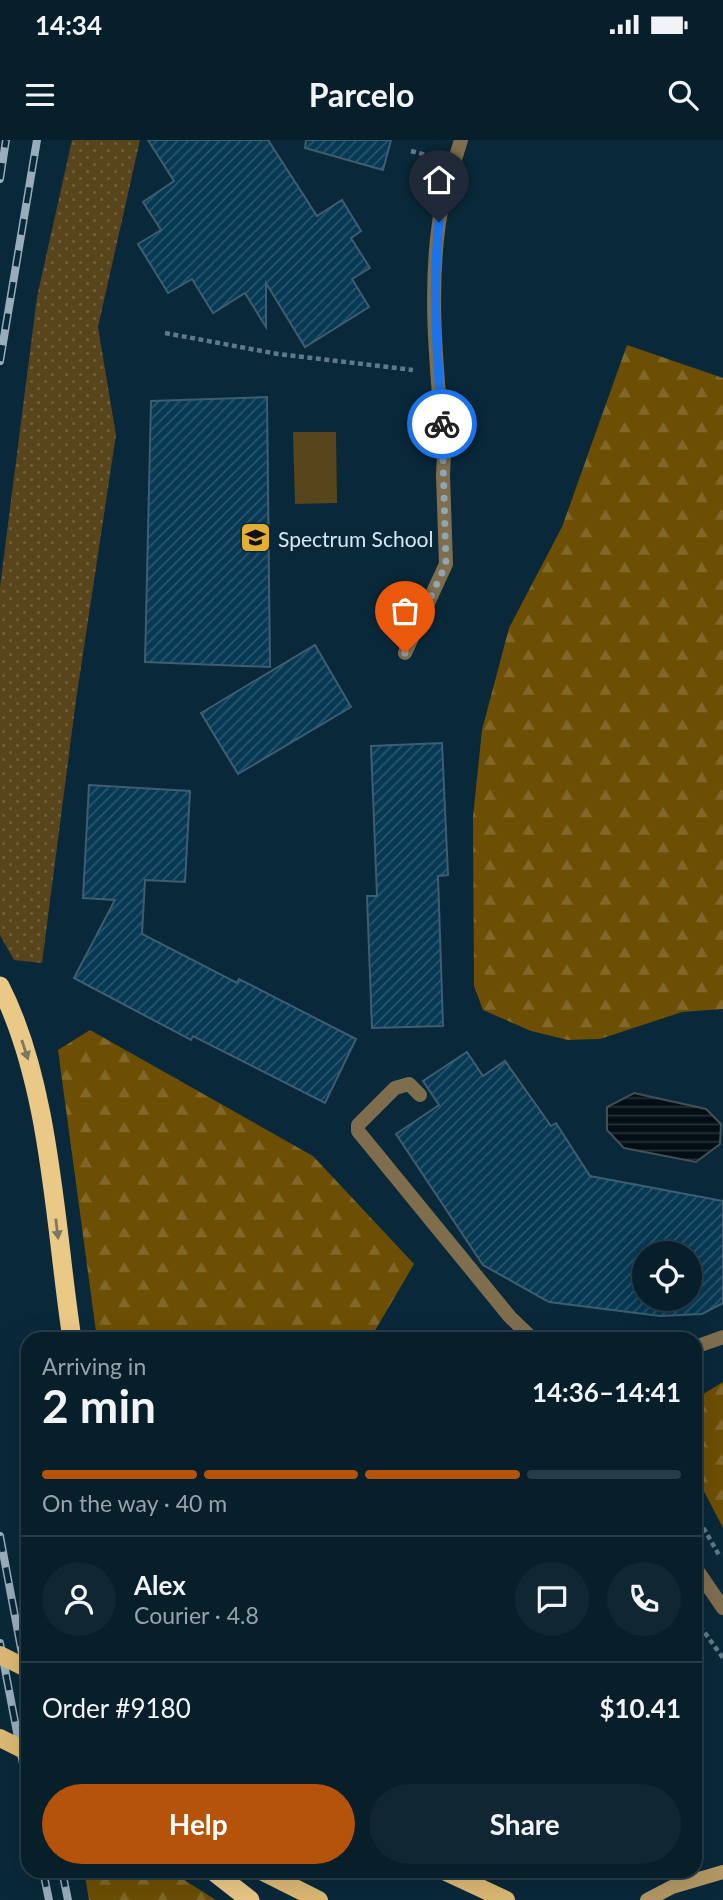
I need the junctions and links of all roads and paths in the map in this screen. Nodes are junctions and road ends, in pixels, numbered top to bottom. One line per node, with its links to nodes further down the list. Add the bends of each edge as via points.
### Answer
1 (461, 140): 5 (street, via 444,199 437,246)
2 (432, 148): 3 (path, via 430,156)
3 (411, 151)
4 (164, 333): 5 (path, via 348,364 406,371)
5 (438, 369): 6 (street, via 446,564)
6 (405, 653)
7 (0, 986): 9 (highway, one-way to 9, via 30,1067 49,1162)
8 (421, 1095): 10 (street, via 409,1084 396,1088 358,1125 358,1131)
9 (71, 1332)
10 (526, 1332)
11 (723, 1337): 12 (street)
12 (702, 1344)
13 (702, 1525): 14 (path)
14 (723, 1562)
15 (702, 1577): 16 (street)
16 (723, 1608)
17 (702, 1629): 19 (path)
18 (0, 1655): 20 (main road, bridge)
19 (723, 1658)
20 (21, 1666)
21 (0, 1738): 22 (main road, bridge)
22 (21, 1748)
23 (723, 1872): 28 (main road)
24 (223, 1878): 29 (highway)
25 (275, 1878): 30 (main road)
26 (459, 1878): 31 (main road)
27 (701, 1878): 32 (main road, via 672,1886)
28 (702, 1878)
29 (250, 1900)
30 (319, 1900)
31 (506, 1900)
32 (647, 1900)

